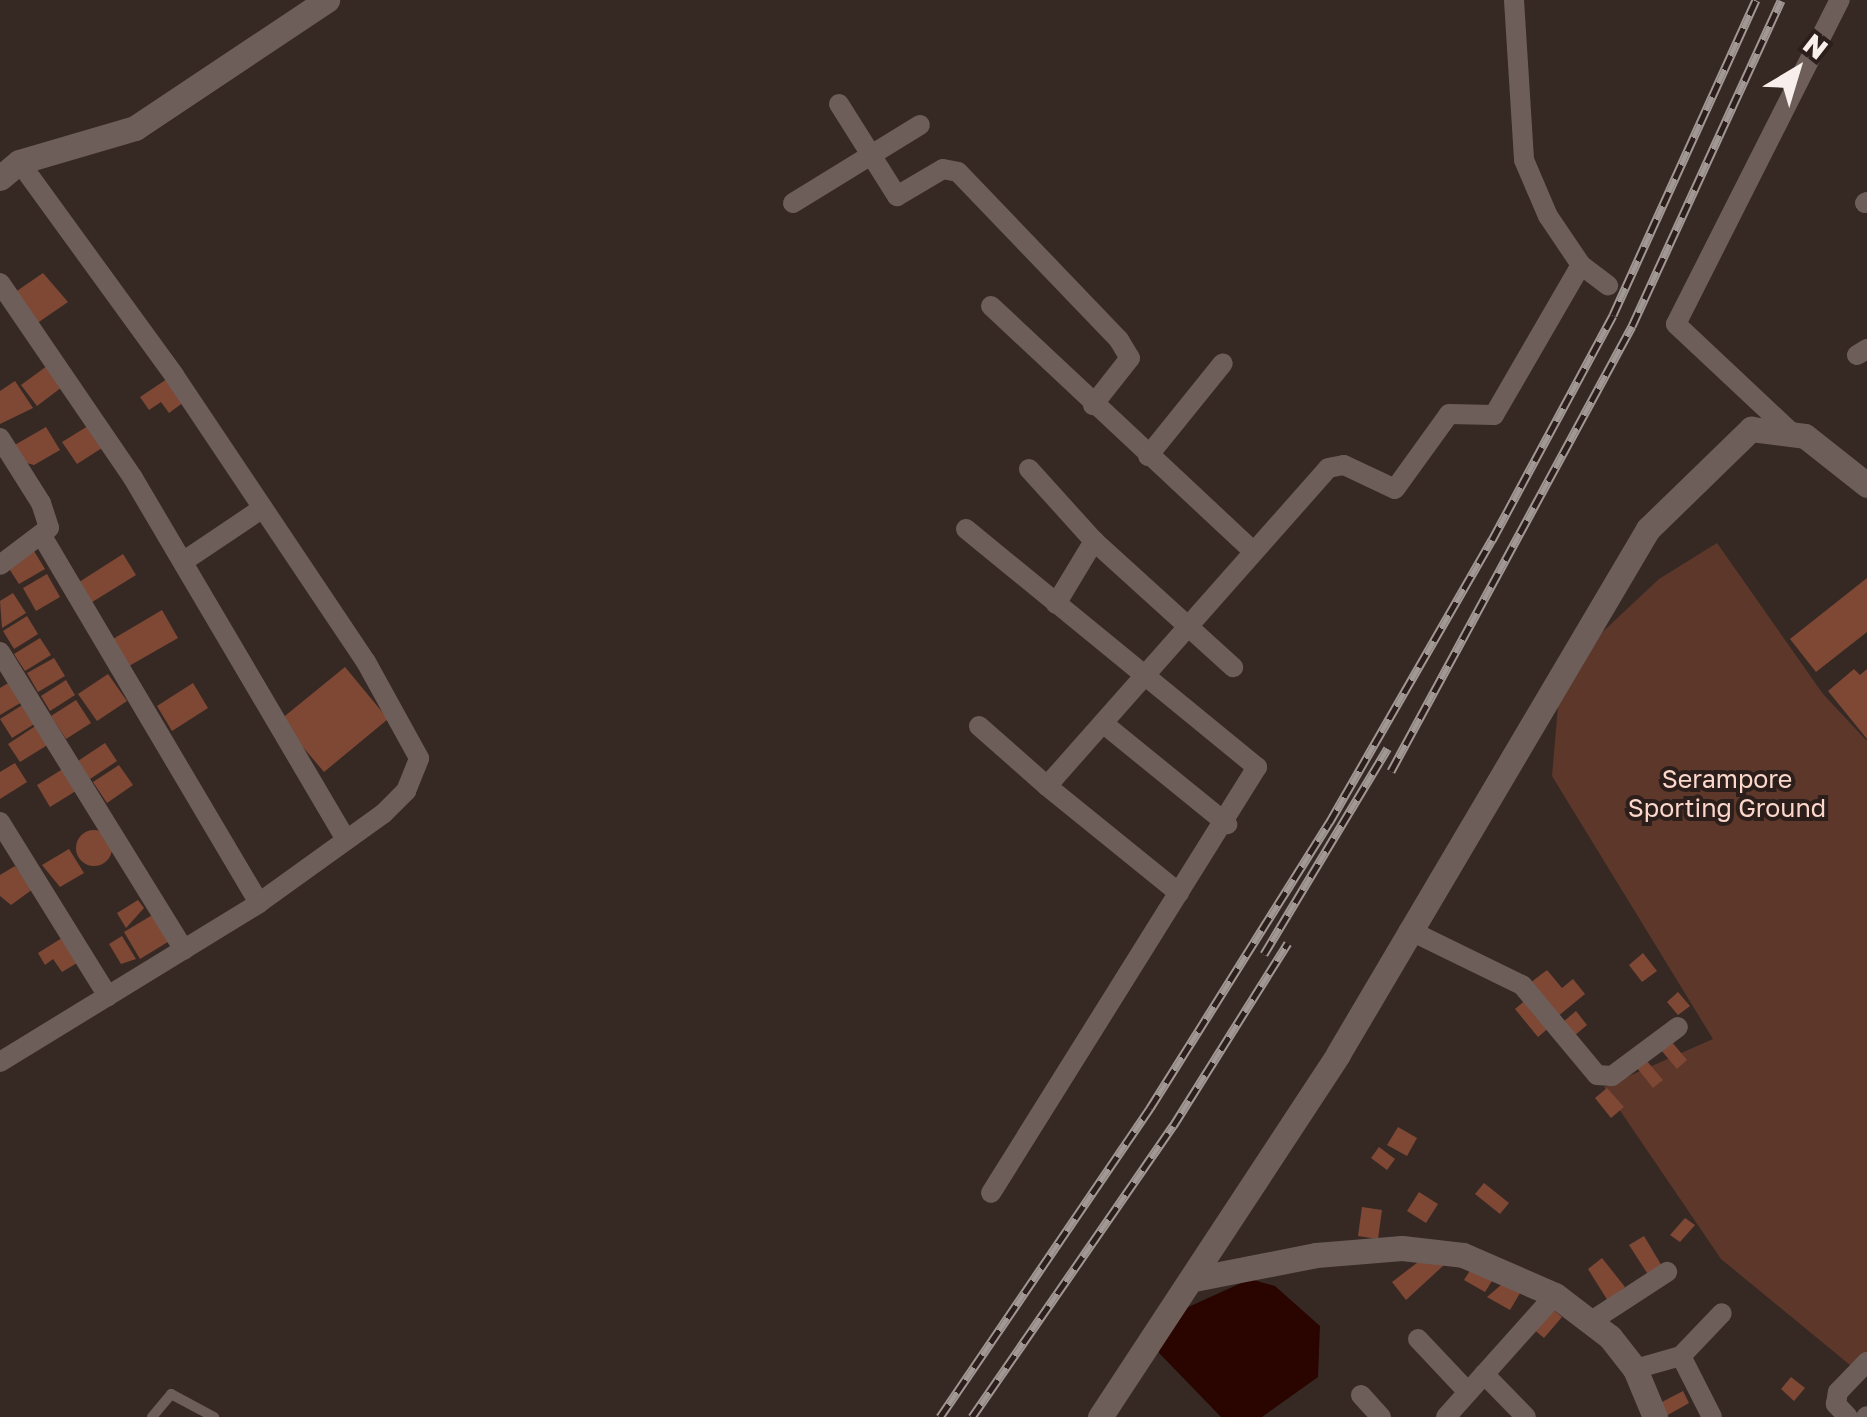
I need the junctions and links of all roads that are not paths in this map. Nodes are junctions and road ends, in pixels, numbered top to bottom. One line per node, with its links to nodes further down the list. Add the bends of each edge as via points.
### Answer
1 (327, 0): 7 (street, via 135,128)
2 (1514, 0): 9 (street, via 1524,160 1548,216)
3 (1840, 0): 15 (street, via 1676,324)
4 (839, 104): 6 (street)
5 (920, 126): 6 (street)
6 (871, 158): 8 (street); 14 (street, via 899,198 943,170 958,172 1119,340 1130,358)
7 (9, 170): 20 (street)
8 (792, 203)
9 (1581, 265): 11 (street); 24 (street, via 1494,415 1449,414 1395,489 1344,465 1328,468)
10 (0, 283): 25 (street)
11 (1608, 285)
12 (990, 306): 14 (street)
13 (1222, 364): 17 (street)
14 (1093, 405): 17 (street)
15 (1794, 435): 19 (street); 40 (street, via 1752,429 1648,529)
16 (0, 438): 22 (street, via 48,520)
17 (1148, 456): 24 (street)
18 (1029, 469): 23 (street)
19 (1867, 485)
20 (263, 508): 25 (street); 37 (street, via 366,662 419,758 406,791)
21 (966, 529): 27 (street)
22 (42, 536): 26 (street); 39 (street)
23 (1094, 541): 27 (street); 28 (street)
24 (1253, 552): 28 (street)
25 (184, 561): 37 (street)
26 (0, 565)
27 (1056, 604): 31 (street)
28 (1186, 630): 30 (street); 31 (street)
29 (0, 652): 41 (street)
30 (1232, 667)
31 (1145, 680): 32 (street); 36 (street, via 1257,767)
32 (1104, 724): 34 (street); 36 (street)
33 (979, 726): 34 (street)
34 (1047, 786): 38 (street)
35 (0, 822): 42 (street)
36 (1227, 824): 38 (street)
37 (346, 840): 39 (street)
38 (1179, 893): 45 (street)
39 (259, 903): 41 (street)
40 (1409, 930): 43 (street, via 1522,985 1597,1075 1612,1076); 47 (street)
41 (184, 950): 42 (street)
42 (108, 996): 44 (street)
43 (1678, 1027)
44 (0, 1062)
45 (992, 1194)
46 (1668, 1272): 50 (street)
47 (1194, 1279): 48 (street, via 1316,1255 1402,1248 1463,1255); 60 (street)
48 (1555, 1295): 50 (street); 55 (street)
49 (1722, 1314): 52 (street)
50 (1590, 1322): 54 (street)
51 (1418, 1339): 56 (street)
52 (1681, 1356): 54 (street); 65 (street)
53 (1867, 1362): 66 (street, via 1838,1392 1836,1404)
54 (1635, 1369): 64 (street)
55 (1484, 1374): 56 (street); 63 (street)
56 (1468, 1392): 62 (street)
57 (1360, 1395): 61 (street)
58 (152, 1417): 59 (lane, via 171,1394)
59 (214, 1417)
60 (1100, 1417)
61 (1381, 1417)
62 (1446, 1417)
63 (1526, 1417)
64 (1654, 1417)
65 (1712, 1417)
66 (1848, 1417)

